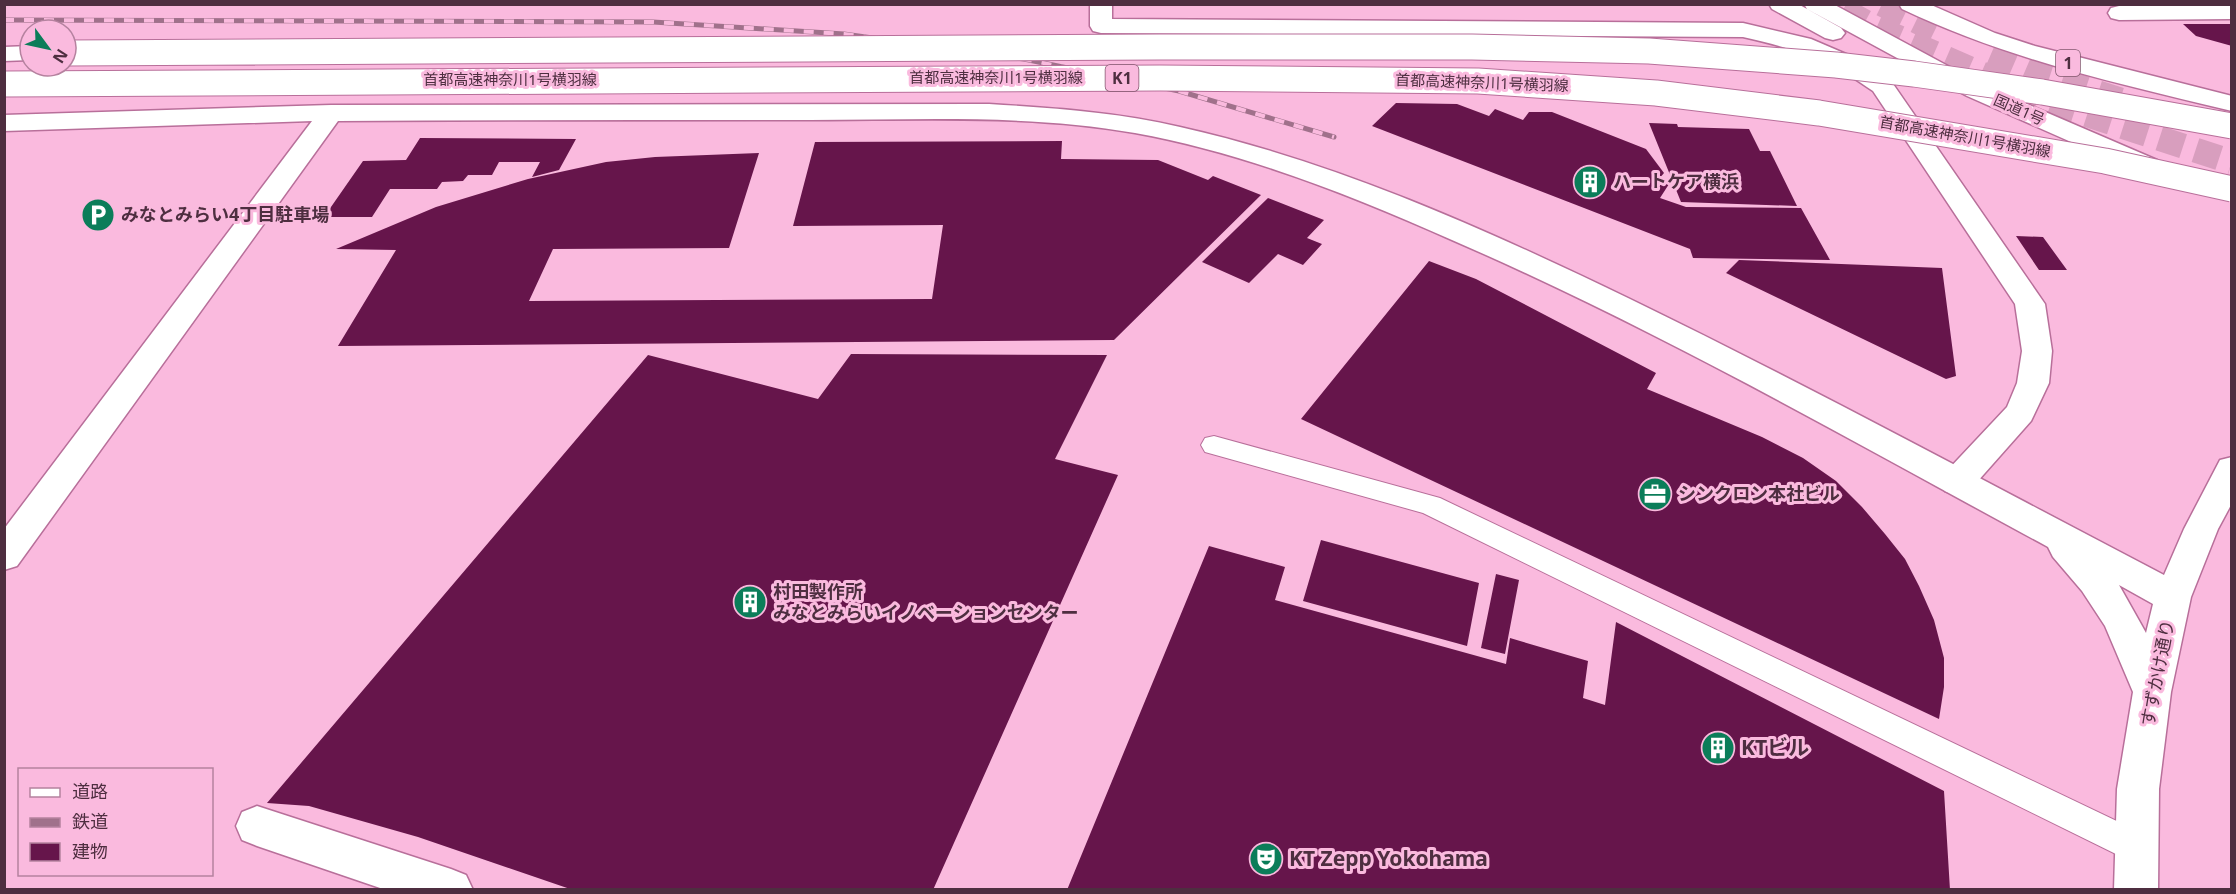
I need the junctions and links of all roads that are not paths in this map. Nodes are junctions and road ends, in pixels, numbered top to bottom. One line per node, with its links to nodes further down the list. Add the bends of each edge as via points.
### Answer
1 (1101, 4): 7 (main road, via 1101,26)
2 (1780, 4): 11 (main road, via 1871,53)
3 (1815, 4): 11 (main road, 国道1号)
4 (1910, 4): 12 (main road, 1, via 1991,38 2074,65)
5 (2232, 12): 6 (main road)
6 (2119, 13)
7 (1255, 28): 16 (main road, via 1743,30 1803,44 1852,65 1882,86); 16 (main road, via 1261,86 1456,90 1604,99)
8 (78, 53): 15 (main road, 首都高速神奈川1号横羽線 / K1, bridge, via 1137,47 1638,51 1836,65 1935,77)
9 (1478, 81): 10 (main road, 首都高速神奈川1号横羽線 / K1, bridge, via 1160,78); 17 (main road, bridge, via 1662,85 1796,98 2035,133); 18 (main road, 首都高速神奈川1号横羽線 / K1, bridge, via 1656,93 1819,113 2105,161)
10 (4, 86)
11 (1976, 91): 19 (main road, 国道1号, via 2151,168)
12 (2232, 104)
13 (331, 113): 14 (main road); 22 (main road, via 988,112 1078,117 1150,128 1231,147 1306,171 1554,273); 24 (main road)
14 (4, 123)
15 (2232, 126)
16 (1918, 137): 22 (main road, via 2030,304 2037,351 2033,383 2020,413)
17 (2232, 172)
18 (2232, 189)
19 (2232, 197)
20 (1214, 445): 28 (lane, via 1431,505)
21 (2232, 469): 25 (main road, すずかけ通り, via 2201,529)
22 (1957, 482): 23 (main road)
23 (2039, 525): 25 (main road); 26 (main road, via 2067,548 2110,601 2128,630)
24 (4, 556)
25 (2173, 597): 26 (main road, すずかけ通り)
26 (2152, 692): 28 (main road, すずかけ通り, via 2138,789)
27 (257, 826): 29 (main road)
28 (2136, 847): 30 (main road, すずかけ通り)
29 (451, 890)
30 (2136, 890)

